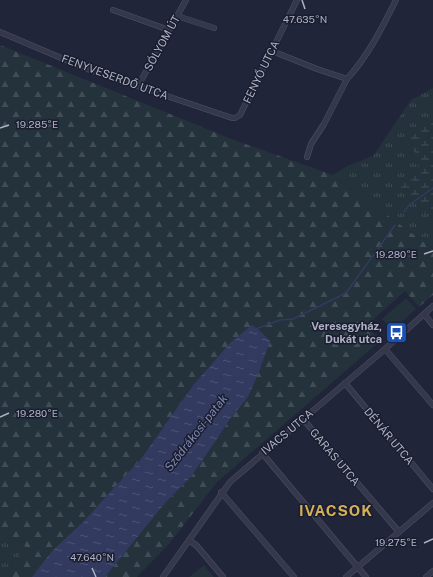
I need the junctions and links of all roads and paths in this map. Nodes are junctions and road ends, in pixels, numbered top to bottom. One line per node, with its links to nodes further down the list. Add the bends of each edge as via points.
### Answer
1 (186, 0): 5 (street, SÓLYOM ÚT)
2 (297, 0): 9 (street, FENYŐ UTCA)
3 (396, 0): 10 (street, via 366,55)
4 (113, 10): 7 (street)
5 (177, 16): 6 (street); 7 (street, SÓLYOM ÚT)
6 (214, 28)
7 (169, 30): 11 (street, SÓLYOM ÚT)
8 (0, 32): 11 (street, FENYVESERDŐ UTCA, via 87,69)
9 (272, 51): 10 (street); 12 (street, FENYŐ UTCA, via 240,115)
10 (347, 79): 13 (street, via 311,144)
11 (138, 86): 12 (street, FENYVESERDŐ UTCA)
12 (232, 118)
13 (307, 157)
14 (433, 306): 15 (street, IVACS UTCA)
15 (424, 314): 16 (street); 17 (street, IVACS UTCA)
16 (433, 324)
17 (385, 349): 18 (street, IVACS UTCA); 19 (street)
18 (345, 383): 20 (street, IVACS UTCA); 22 (street, DÉNÁR UTCA)
19 (433, 405)
20 (303, 419): 21 (street, IVACS UTCA); 25 (street, GARAS UTCA)
21 (262, 453): 23 (street, IVACS UTCA); 27 (street)
22 (433, 489)
23 (221, 492): 26 (street, IVACS UTCA); 31 (street)
24 (433, 503): 25 (street)
25 (398, 532): 27 (street)
26 (189, 540): 29 (street, IVACS UTCA); 30 (street)
27 (357, 567): 32 (street); 33 (street)
28 (433, 571): 34 (street)
29 (163, 577)
30 (223, 577)
31 (294, 577)
32 (346, 577)
33 (366, 577)
34 (426, 577)

